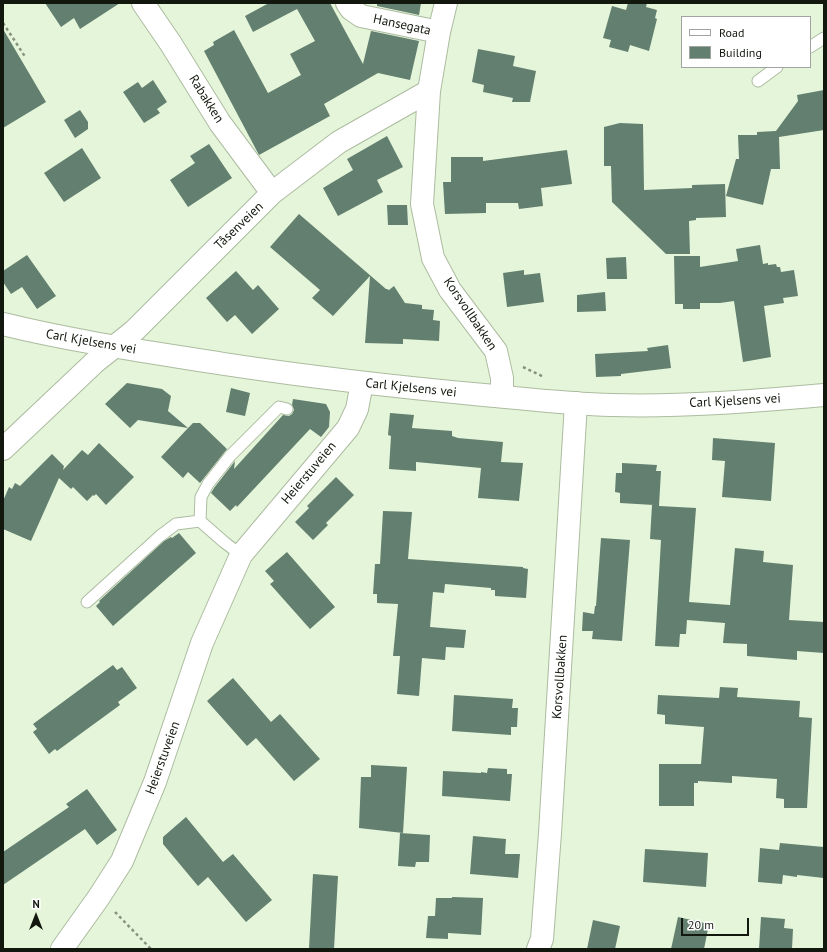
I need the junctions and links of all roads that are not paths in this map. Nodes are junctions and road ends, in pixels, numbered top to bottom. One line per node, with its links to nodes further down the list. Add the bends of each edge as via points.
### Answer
1 (143, 3): 10 (street, Rabakken, via 220,123)
2 (347, 3): 4 (street, Hansegata, via 361,16)
3 (446, 3): 4 (street)
4 (439, 32): 9 (street)
5 (824, 38): 6 (lane)
6 (811, 46)
7 (776, 68): 8 (lane)
8 (758, 81)
9 (429, 91): 10 (street, Tåsenveien, via 339,142); 15 (street, Korsvollbakken, via 422,204 434,258 450,290 496,351 500,363)
10 (272, 193): 12 (street, Tåsenveien, via 134,331)
11 (3, 324): 12 (street, Carl Kjelsens vei)
12 (113, 347): 13 (street, Carl Kjelsens vei); 18 (street, Tåsenveien)
13 (362, 383): 15 (street, Carl Kjelsens vei); 20 (street, Heierstuveien, via 357,409 348,428)
14 (824, 395): 16 (street, Carl Kjelsens vei, via 671,404)
15 (502, 396): 16 (street, Carl Kjelsens vei)
16 (576, 403): 23 (street, Korsvollbakken, via 550,833 542,939)
17 (287, 409): 19 (lane, via 279,407 230,456 208,484 201,497)
18 (3, 449)
19 (200, 521): 20 (lane); 21 (lane, via 176,524)
20 (241, 555): 22 (street, Heierstuveien, via 202,643 155,782 122,861)
21 (87, 602)
22 (62, 949)
23 (538, 949)

